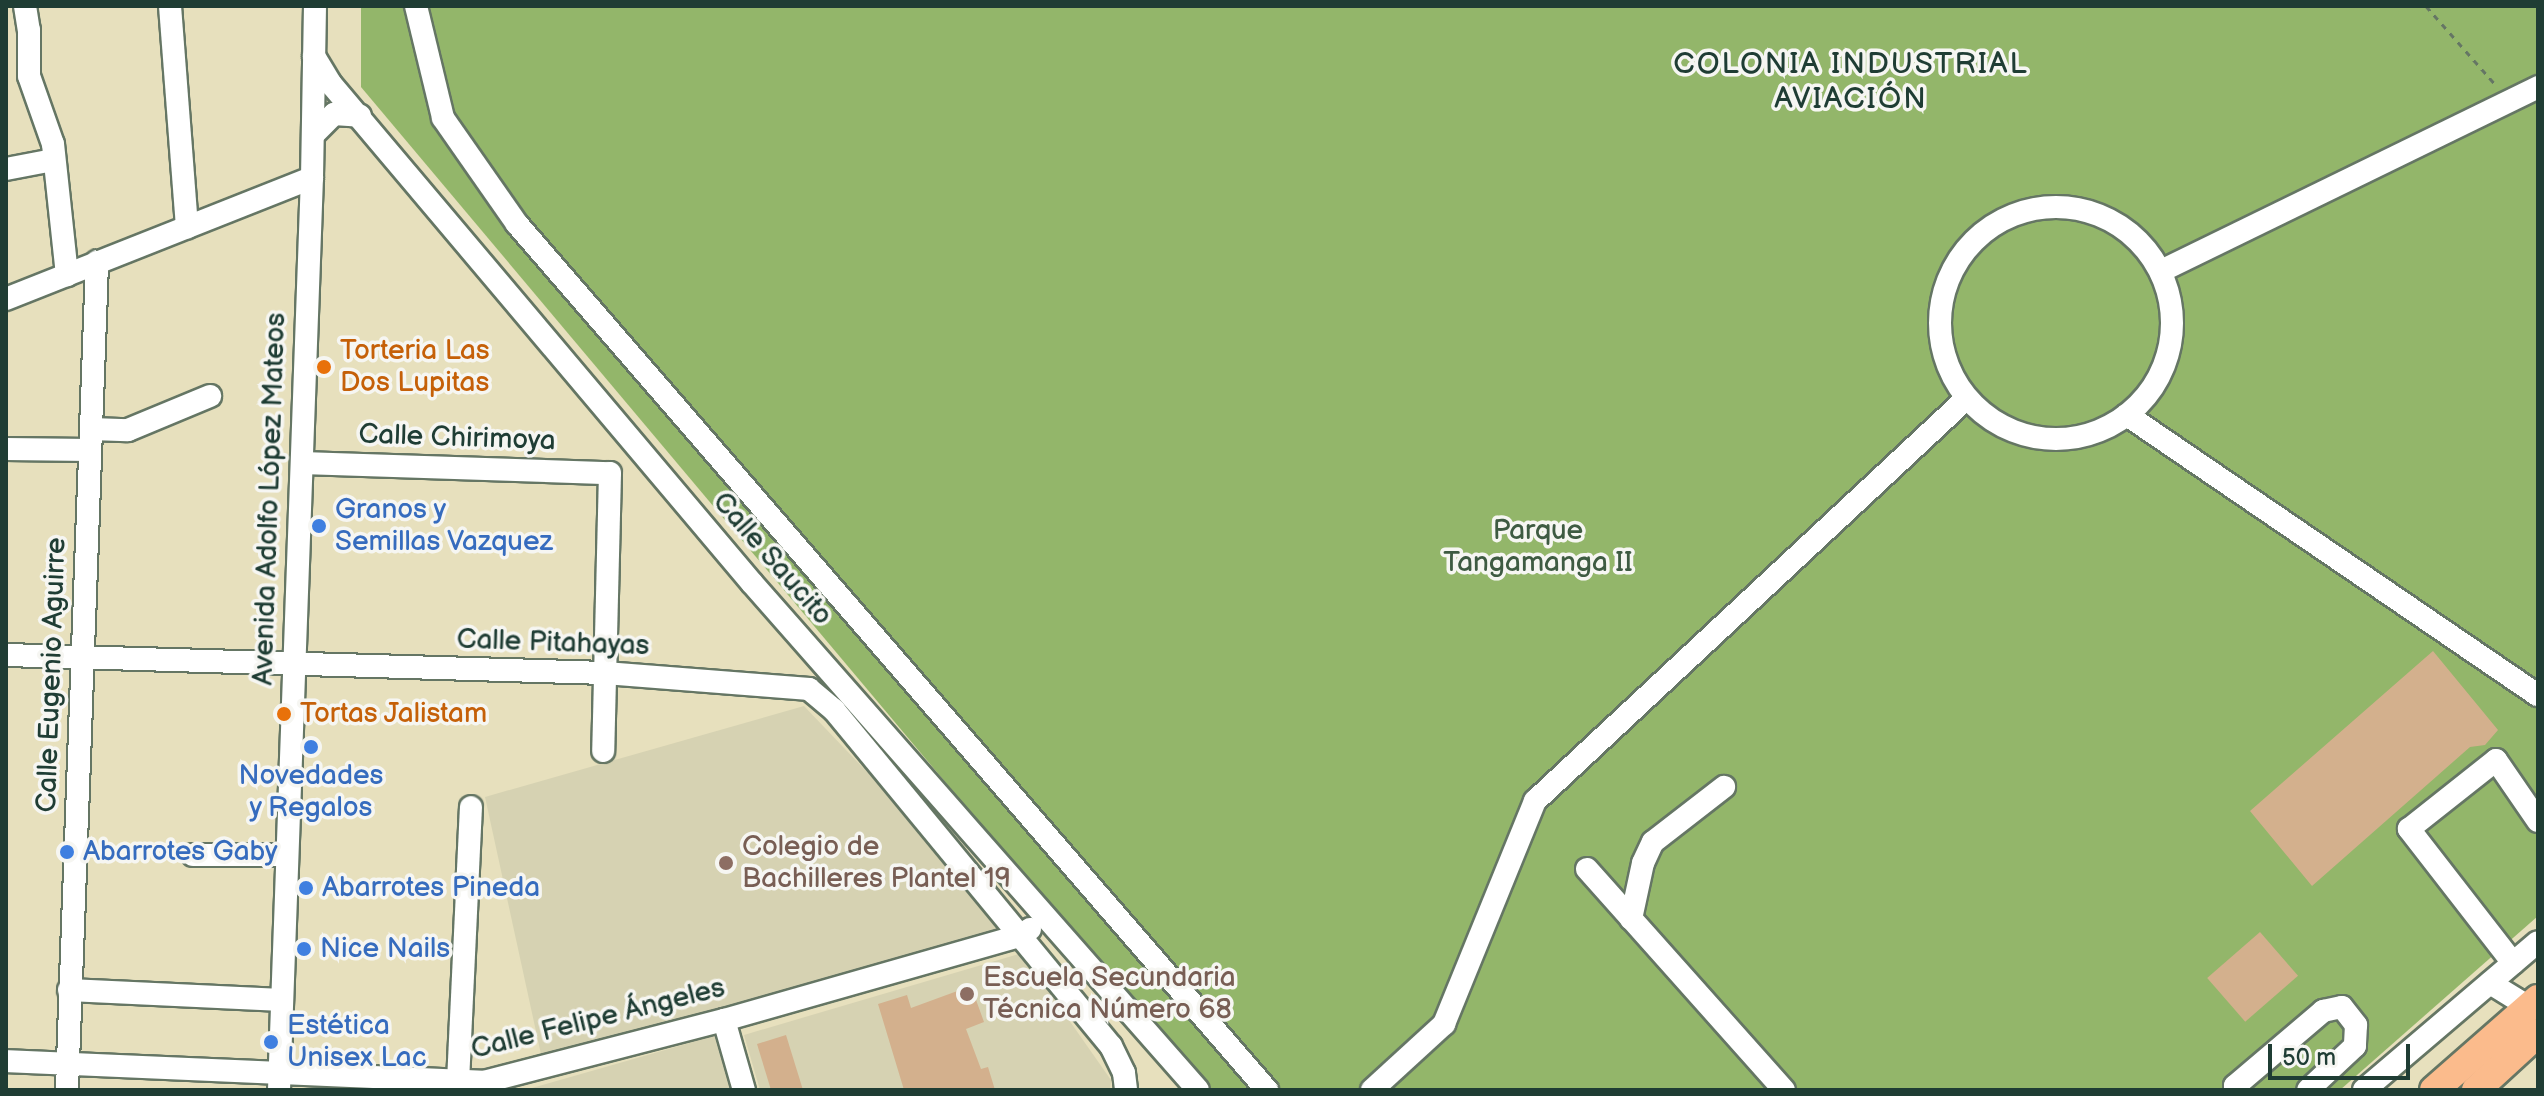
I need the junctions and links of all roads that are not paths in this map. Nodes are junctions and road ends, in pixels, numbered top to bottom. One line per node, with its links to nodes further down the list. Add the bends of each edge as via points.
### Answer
1 (25, 6): 7 (street)
2 (170, 6): 14 (street)
3 (315, 6): 6 (street, Avenida Adolfo López Mateos)
4 (416, 6): 56 (street, via 443,118 517,224)
5 (6, 56): 7 (street)
6 (314, 56): 9 (street, Calle Saucito); 10 (street, Avenida Adolfo López Mateos)
7 (29, 59): 11 (street)
8 (2538, 87): 16 (street)
9 (360, 116): 10 (street, via 334,114); 37 (street, Calle Saucito, via 752,583)
10 (313, 135): 13 (street, Avenida Adolfo López Mateos)
11 (53, 160): 12 (street); 17 (street)
12 (6, 169)
13 (312, 178): 14 (street); 24 (street, Avenida Adolfo López Mateos)
14 (187, 227): 15 (street)
15 (97, 262): 17 (street); 22 (street, Calle Eugenio Aguirre)
16 (2161, 271): 20 (street, via 2134,236 2106,217 2075,208 2042,207 2010,215 1979,236 1956,264 1942,299 1940,336 1950,371); 21 (street, via 2172,326 2166,360 2151,390)
17 (67, 275): 18 (street)
18 (6, 299)
19 (210, 396): 22 (street, via 128,430)
20 (1967, 398): 21 (street, via 1991,420 2019,434 2050,439 2080,437); 57 (street, via 1535,801 1444,1024)
21 (2127, 415): 29 (street)
22 (91, 439): 23 (street); 26 (street, Calle Eugenio Aguirre)
23 (6, 449)
24 (302, 463): 27 (street, Avenida Adolfo López Mateos); 28 (street, Calle Chirimoya, via 610,473)
25 (6, 655): 26 (street, Calle Pitahayas)
26 (82, 656): 27 (street, Calle Pitahayas); 43 (street, Calle Eugenio Aguirre)
27 (294, 664): 28 (street, Calle Pitahayas); 35 (street, Avenida Adolfo López Mateos)
28 (605, 673): 30 (street); 39 (street, Calle Pitahayas, via 809,689 834,710)
29 (2538, 695)
30 (603, 751)
31 (1724, 787): 38 (street, via 1653,842)
32 (471, 807): 51 (street)
33 (2538, 821): 41 (street, via 2496,760 2409,829)
34 (193, 855): 35 (street)
35 (287, 855): 44 (street, Avenida Adolfo López Mateos)
36 (1587, 869): 38 (street)
37 (1044, 918): 39 (street, Calle Felipe Ángeles); 55 (street, Calle Saucito)
38 (1631, 919): 58 (street)
39 (1022, 935): 46 (street, Calle Felipe Ángeles); 54 (street, via 1111,1046)
40 (2538, 942): 41 (street)
41 (2513, 963): 42 (street)
42 (2490, 983): 45 (street); 61 (street)
43 (69, 990): 44 (street); 49 (street, Calle Eugenio Aguirre)
44 (282, 1000): 50 (street, Avenida Adolfo López Mateos)
45 (2535, 1007): 62 (main road)
46 (724, 1020): 51 (street, Calle Felipe Ángeles, via 484,1082); 53 (street)
47 (2538, 1033): 63 (main road)
48 (6, 1061): 49 (street, Calle Felipe Ángeles)
49 (68, 1063): 50 (street, Calle Felipe Ángeles); 52 (street, Calle Eugenio Aguirre)
50 (280, 1081): 51 (street, Calle Felipe Ángeles)
51 (458, 1082)
52 (67, 1090)
53 (744, 1090)
54 (1126, 1090)
55 (1198, 1090)
56 (1267, 1090)
57 (1372, 1090)
58 (1784, 1090)
59 (2235, 1090): 60 (street, via 2323,1011 2342,1007 2356,1025 2355,1046)
60 (2308, 1090)
61 (2364, 1090)
62 (2434, 1090)
63 (2476, 1090)

